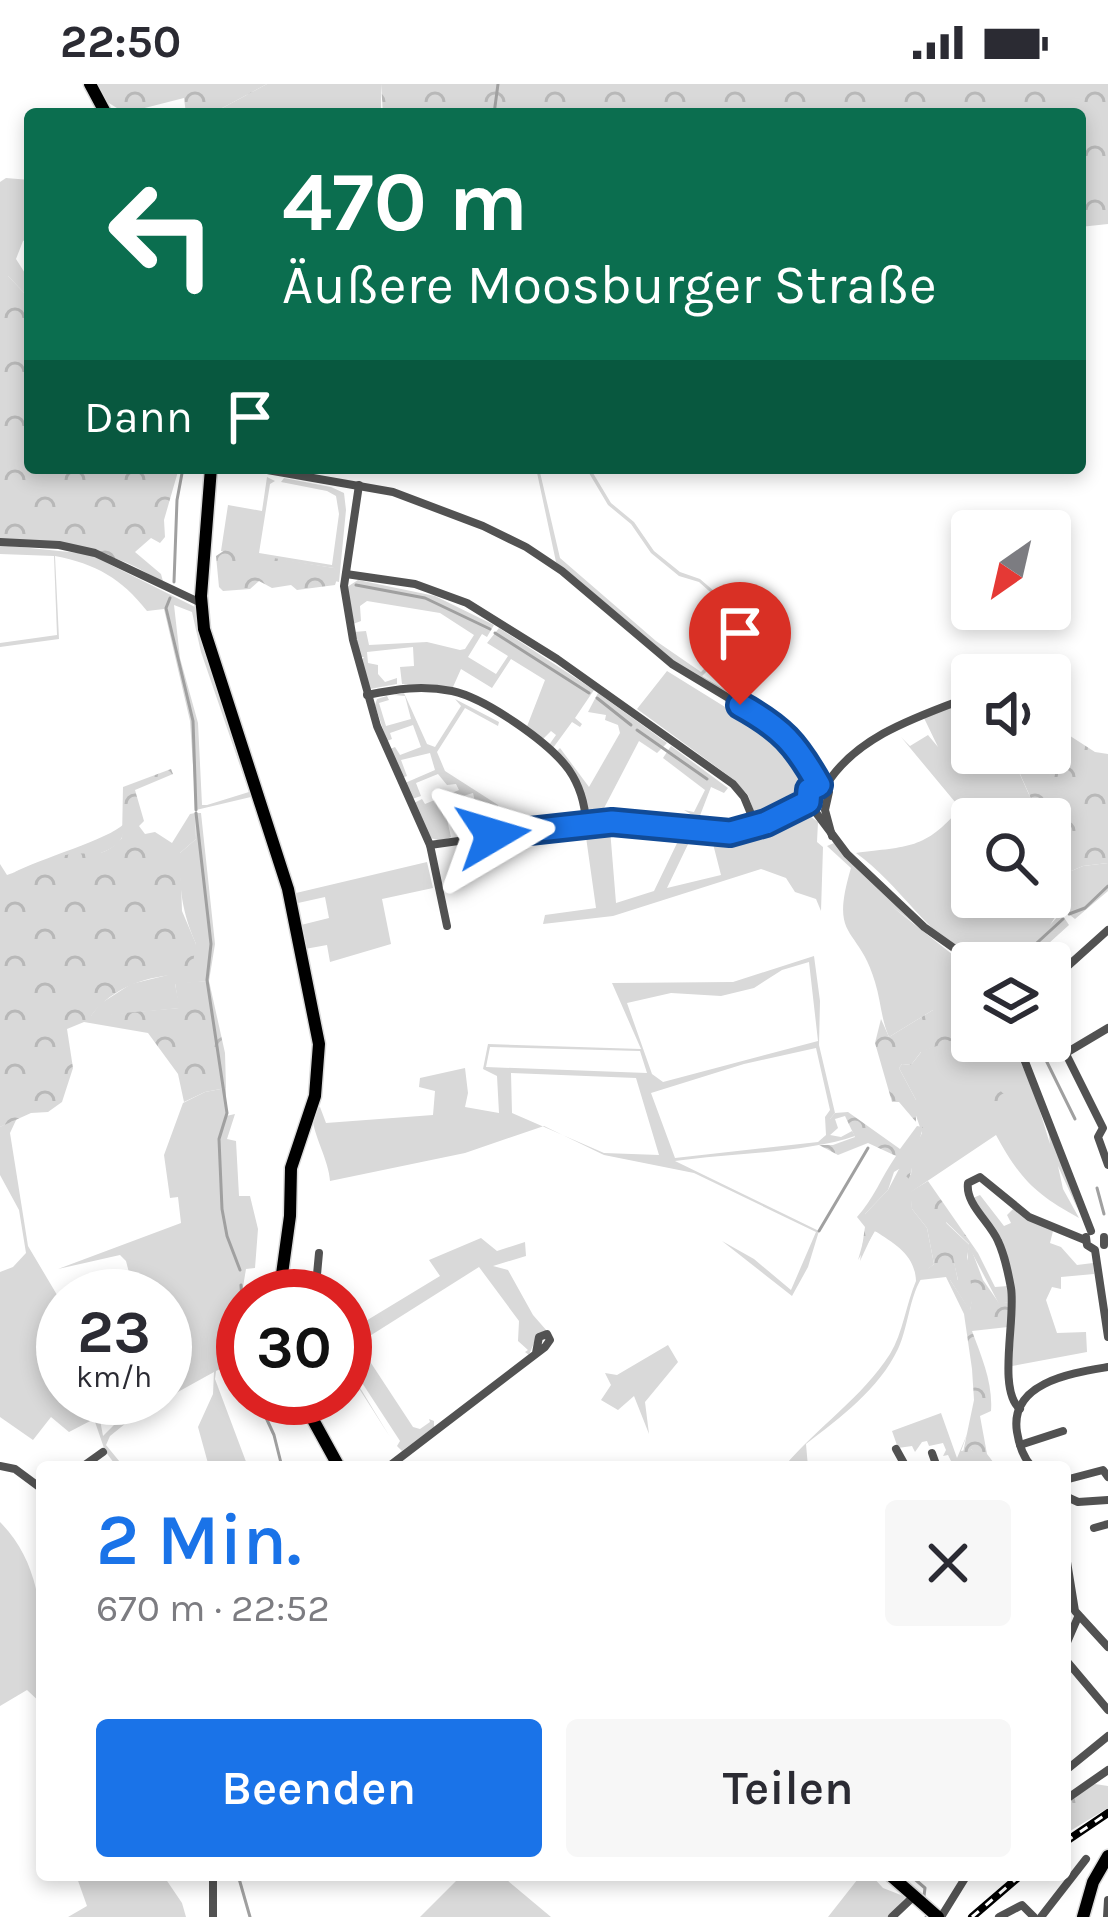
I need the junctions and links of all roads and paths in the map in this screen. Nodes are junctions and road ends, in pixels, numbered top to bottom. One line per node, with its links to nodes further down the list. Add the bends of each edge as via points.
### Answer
1 (212, 474): 6 (main road)
2 (294, 474): 3 (street)
3 (358, 484): 5 (street); 9 (street, via 446,511 538,554 672,664 775,726)
4 (0, 542): 6 (street, via 95,553)
5 (346, 574): 7 (street); 12 (street, via 435,590 529,640 726,778)
6 (201, 603): 27 (main road, via 294,921 319,1050 315,1096 291,1172)
7 (367, 694): 11 (street, via 429,688 486,705 561,759 578,786); 13 (street)
8 (951, 704): 9 (street, via 849,754)
9 (819, 786): 10 (street); 10 (street, via 830,795)
10 (816, 805): 12 (street); 16 (street, via 832,836)
11 (586, 823): 12 (street, via 710,834); 13 (street)
12 (756, 826)
13 (430, 845): 14 (street)
14 (447, 926)
15 (1108, 930): 17 (street)
16 (951, 946)
17 (1071, 963)
18 (1108, 1028): 19 (street)
19 (1071, 1050)
20 (1028, 1062): 24 (street)
21 (1071, 1062): 22 (street)
22 (1105, 1127): 23 (street, via 1098,1137)
23 (1108, 1165)
24 (1088, 1236): 25 (street); 25 (street, via 1099,1231); 32 (street, via 1029,1217 980,1177 968,1183 1007,1267 1009,1392)
25 (1104, 1242): 29 (street)
26 (319, 1253): 28 (street)
27 (283, 1269)
28 (318, 1269)
29 (1108, 1337)
30 (536, 1353): 41 (street)
31 (1108, 1367): 32 (street, via 1041,1384)
32 (1021, 1409): 35 (street)
33 (313, 1425): 40 (main road)
34 (1063, 1430): 35 (street)
35 (1020, 1445): 44 (street)
36 (896, 1449): 42 (street)
37 (103, 1452): 39 (street)
38 (932, 1453): 43 (street)
39 (90, 1461)
40 (335, 1461)
41 (396, 1461)
42 (903, 1461)
43 (935, 1461)
44 (1027, 1461)
45 (0, 1466): 48 (street)
46 (1108, 1477): 47 (street, via 1102,1470)
47 (1071, 1478)
48 (36, 1485)
49 (1071, 1499): 50 (street)
50 (1108, 1500)
51 (1108, 1525): 52 (street)
52 (1094, 1528)
53 (1071, 1585): 54 (street)
54 (1078, 1617): 55 (street); 56 (street)
55 (1071, 1633)
56 (1108, 1647)
57 (1071, 1666): 58 (street)
58 (1108, 1710)
59 (1108, 1736): 60 (street)
60 (1071, 1766)
61 (1108, 1770): 62 (street)
62 (1071, 1796)
63 (1108, 1856): 77 (main road)
64 (1086, 1859): 65 (street)
65 (1071, 1877)
66 (213, 1881): 72 (street)
67 (896, 1881): 71 (main road)
68 (963, 1881): 74 (street)
69 (1068, 1881): 76 (street)
70 (1108, 1900): 78 (street)
71 (919, 1902): 73 (street); 74 (main road)
72 (213, 1917)
73 (892, 1917)
74 (940, 1917)
75 (999, 1917): 76 (street, via 1022,1904)
76 (1038, 1917)
77 (1082, 1917)
78 (1107, 1917)

